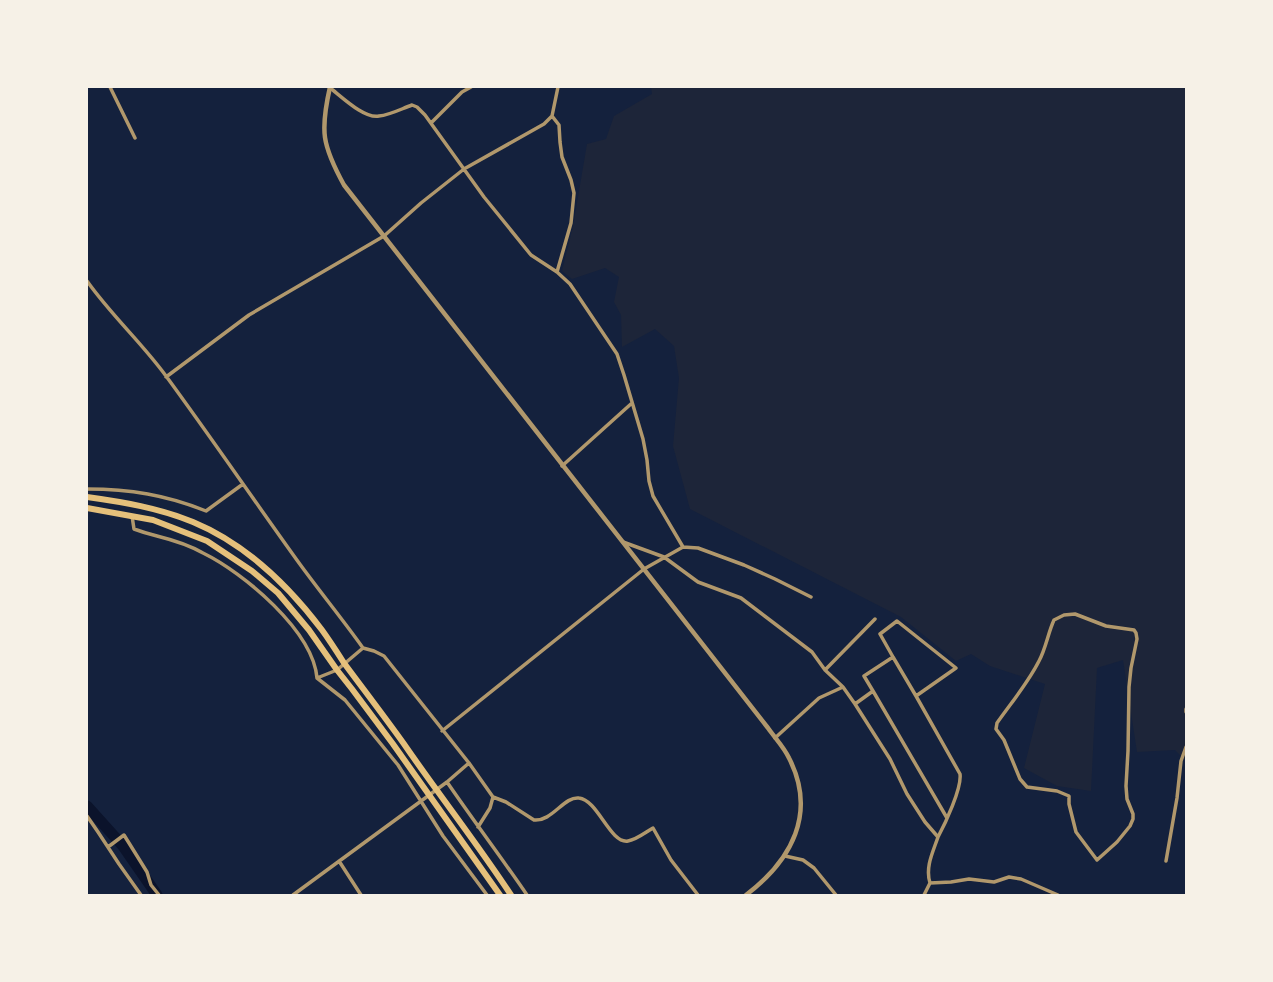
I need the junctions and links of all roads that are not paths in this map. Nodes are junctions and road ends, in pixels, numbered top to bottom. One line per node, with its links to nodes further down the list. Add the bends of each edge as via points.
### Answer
1 (110, 87): 7 (street)
2 (330, 87): 6 (street, via 360,111 372,117 412,105); 9 (street, via 324,122 327,151 344,185)
3 (471, 87): 6 (street, via 462,92)
4 (558, 87): 5 (street)
5 (552, 116): 8 (street, via 544,124); 10 (street, via 559,125 562,157 574,193 571,223)
6 (431, 123): 8 (street)
7 (135, 138)
8 (464, 169): 9 (street); 10 (street, via 531,255)
9 (384, 236): 12 (street, via 250,315); 14 (street)
10 (557, 272): 13 (street, via 570,284 617,354)
11 (87, 281): 12 (street, via 109,311)
12 (166, 376): 15 (street)
13 (632, 403): 14 (street); 21 (street, via 643,439 653,496)
14 (562, 466): 20 (street)
15 (243, 484): 16 (street, via 206,511 153,494); 26 (street)
16 (87, 489)
17 (87, 497): 28 (highway, via 157,509 194,522 224,538 274,574)
18 (87, 508): 19 (highway)
19 (132, 516): 29 (highway, via 153,520 207,541 252,571 278,593 309,630); 31 (street, via 134,529 179,542 204,553 243,579 271,602 292,624 305,644 316,669)
20 (622, 541): 22 (street); 23 (street)
21 (683, 547): 22 (street); 24 (street, via 698,548 744,565)
22 (664, 557): 23 (street); 30 (street, via 698,582 741,598 812,652)
23 (644, 569): 38 (street); 39 (street)
24 (811, 597)
25 (875, 619): 30 (street)
26 (363, 648): 28 (street); 38 (street, via 384,656)
27 (893, 657): 33 (street, via 864,676); 34 (street); 34 (street, via 880,634 897,621 956,668)
28 (345, 663): 29 (street); 43 (highway)
29 (337, 670): 31 (street); 44 (highway)
30 (825, 670): 32 (street)
31 (317, 678): 46 (street, via 345,700 398,765)
32 (843, 688): 35 (street); 39 (street, via 819,698)
33 (873, 691): 35 (street); 48 (street)
34 (916, 696): 48 (street, via 960,774 960,782)
35 (855, 704): 51 (street, via 890,759 907,794)
36 (1186, 709): 37 (street)
37 (1186, 712)
38 (442, 731): 41 (street)
39 (775, 738): 53 (street, via 789,758 801,798 798,830)
40 (1186, 747): 55 (street, via 1181,761)
41 (469, 763): 42 (street); 45 (street)
42 (447, 782): 43 (street); 50 (street)
43 (436, 789): 44 (street); 63 (highway)
44 (428, 795): 46 (street); 62 (highway)
45 (493, 797): 50 (street, via 490,808); 65 (street, via 539,821 575,798 586,800 618,838 625,841 630,841 653,828 671,860)
46 (421, 800): 54 (street); 61 (street, via 443,836)
47 (87, 816): 52 (street)
48 (948, 818): 51 (street)
49 (1132, 819): 49 (street, via 1126,786 1129,688 1136,633 1134,630 1106,626 1075,614 1064,615 1054,620 1039,661 996,729 1004,740 1020,779 1027,787 1058,791 1069,796 1076,832 1097,860 1117,842 1130,826)
50 (478, 827): 64 (street)
51 (938, 837): 56 (street, via 928,863)
52 (109, 846): 57 (street); 58 (street, via 124,835)
53 (785, 856): 66 (street, via 759,886); 67 (street, via 803,860 814,868)
54 (339, 861): 59 (street); 60 (street)
55 (1166, 861)
56 (930, 883): 68 (street); 69 (street, via 969,879 994,882 1009,877 1021,879)
57 (141, 895)
58 (159, 895)
59 (293, 895)
60 (361, 895)
61 (487, 895)
62 (500, 895)
63 (511, 895)
64 (527, 895)
65 (698, 895)
66 (746, 895)
67 (836, 895)
68 (924, 895)
69 (1058, 895)

